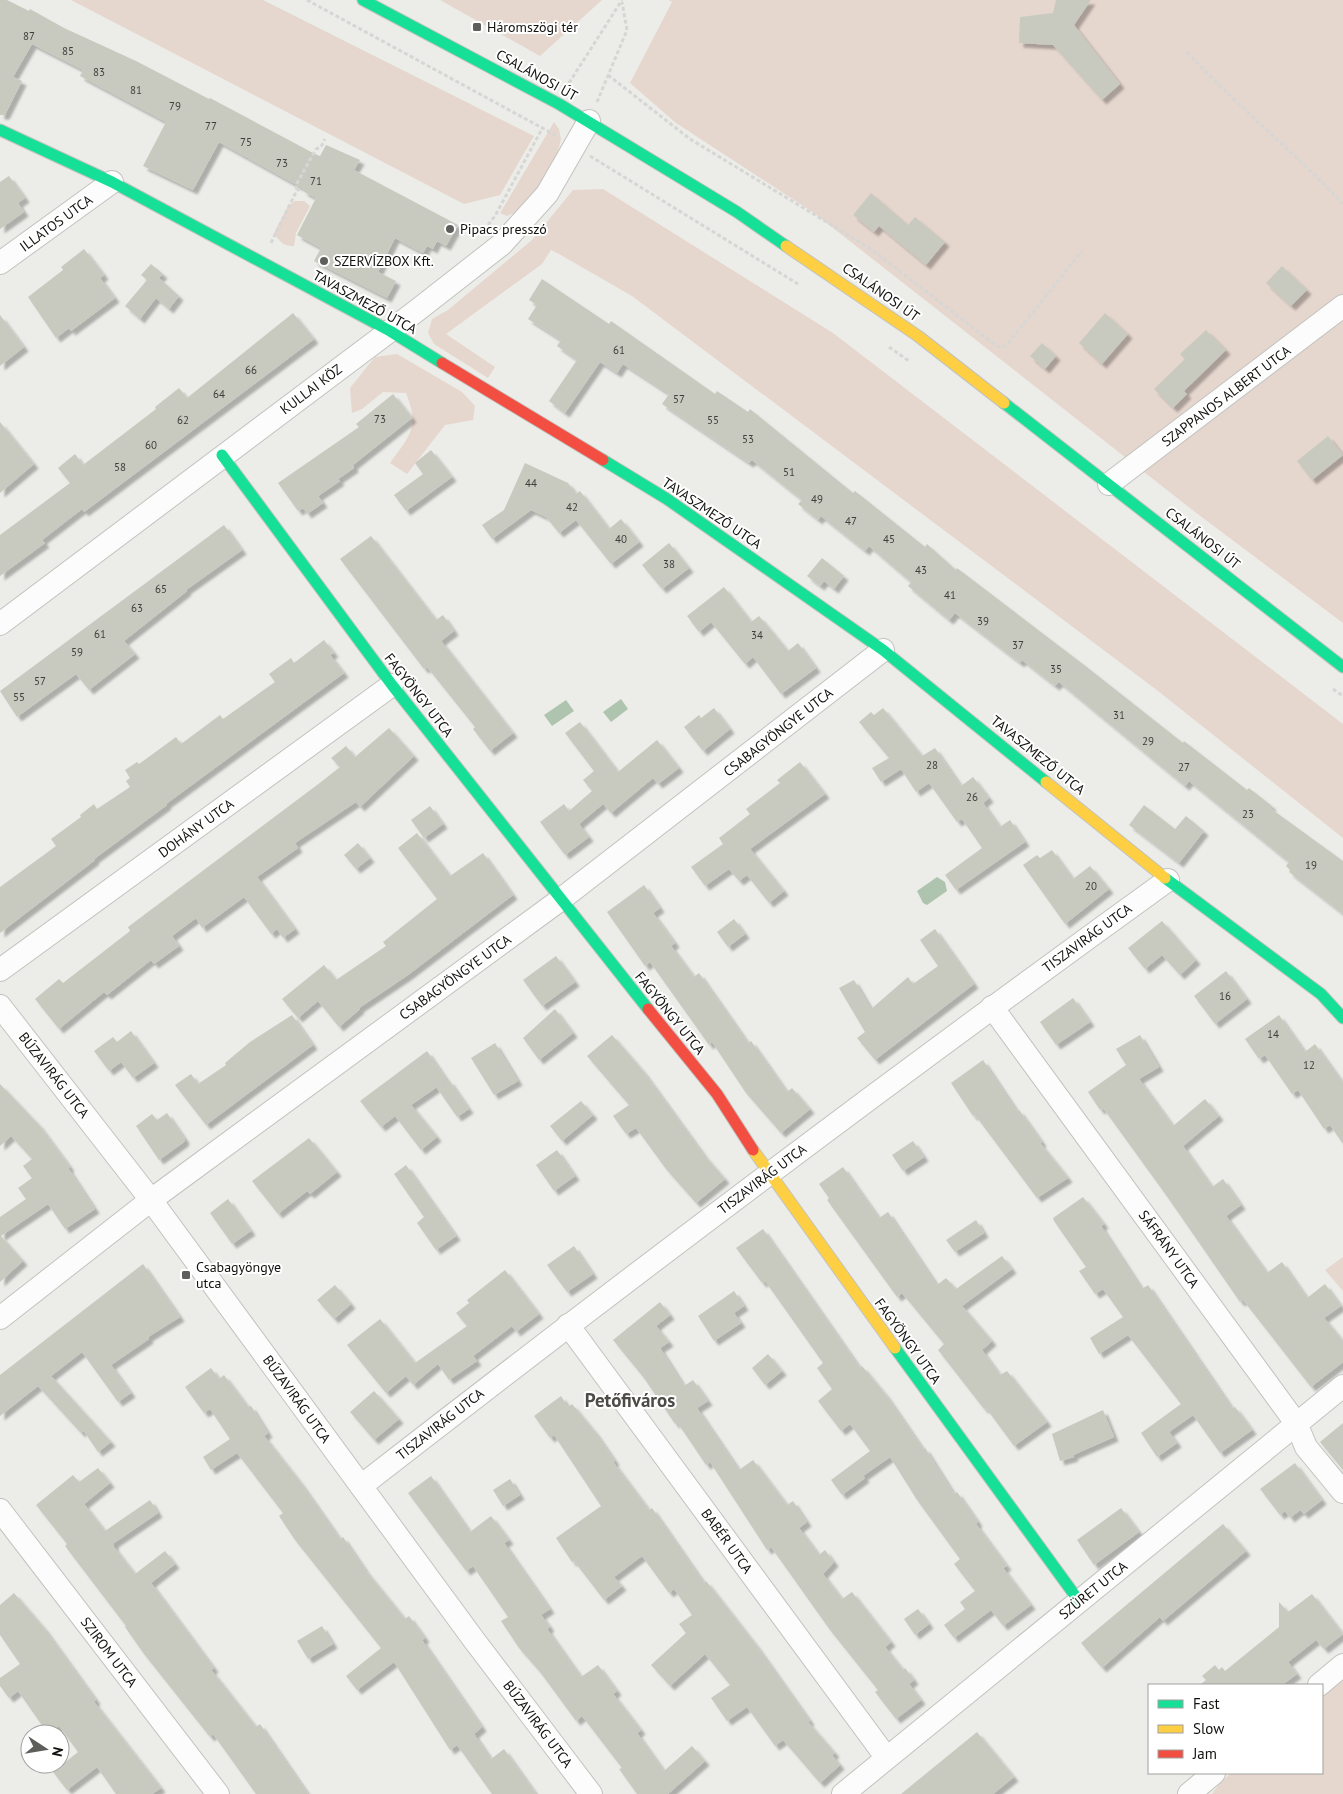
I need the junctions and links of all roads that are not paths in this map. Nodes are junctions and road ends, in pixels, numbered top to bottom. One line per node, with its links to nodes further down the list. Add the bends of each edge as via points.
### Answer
1 (363, 0): 2 (street, CSALÁNOSI ÚT)
2 (589, 121): 7 (street, KULLAI KÖZ, via 546,194 502,244); 9 (street, CSALÁNOSI ÚT, via 737,212 910,330)
3 (0, 130): 4 (street, TAVASZMEZŐ UTCA)
4 (112, 182): 5 (street, ILLATOS UTCA); 7 (street, TAVASZMEZŐ UTCA)
5 (0, 263)
6 (1343, 306): 9 (street, SZAPPANOS ALBERT UTCA)
7 (390, 331): 8 (street, KULLAI KÖZ); 11 (street, TAVASZMEZŐ UTCA, via 666,499)
8 (222, 455): 10 (street, KULLAI KÖZ); 13 (street, FAGYÖNGY UTCA)
9 (1109, 484): 12 (street, CSALÁNOSI ÚT)
10 (0, 624)
11 (883, 650): 14 (street, TAVASZMEZŐ UTCA); 15 (street, CSABAGYÖNGYE UTCA)
12 (1343, 667)
13 (392, 685): 15 (street, FAGYÖNGY UTCA); 16 (street, DOHÁNY UTCA)
14 (1168, 880): 18 (street, TISZAVIRÁG UTCA); 19 (street, TAVASZMEZŐ UTCA, via 1320,994)
15 (560, 900): 20 (street, FAGYÖNGY UTCA, via 717,1094); 21 (street, CSABAGYÖNGYE UTCA)
16 (0, 970)
17 (0, 1006): 21 (street, BÚZAVIRÁG UTCA)
18 (992, 1008): 20 (street, TISZAVIRÁG UTCA); 25 (street, SÁFRÁNY UTCA)
19 (1343, 1018)
20 (769, 1174): 23 (street, TISZAVIRÁG UTCA); 29 (street, FAGYÖNGY UTCA)
21 (151, 1200): 22 (street, CSABAGYÖNGYE UTCA); 26 (street, BÚZAVIRÁG UTCA)
22 (0, 1318)
23 (568, 1325): 26 (street, TISZAVIRÁG UTCA); 32 (street, BABÉR UTCA)
24 (1343, 1386): 25 (street, SZÜRET UTCA)
25 (1296, 1423): 27 (street, SÁFRÁNY UTCA, via 1306,1447); 29 (street, SZÜRET UTCA)
26 (361, 1486): 36 (street, BÚZAVIRÁG UTCA)
27 (1343, 1492)
28 (0, 1510): 35 (street, SZIROM UTCA)
29 (1079, 1601): 32 (street, SZÜRET UTCA)
30 (1343, 1665): 31 (street)
31 (1320, 1684)
32 (886, 1757): 37 (street, SZÜRET UTCA)
33 (1213, 1774): 34 (street)
34 (1190, 1793)
35 (218, 1794)
36 (591, 1794)
37 (842, 1794)

